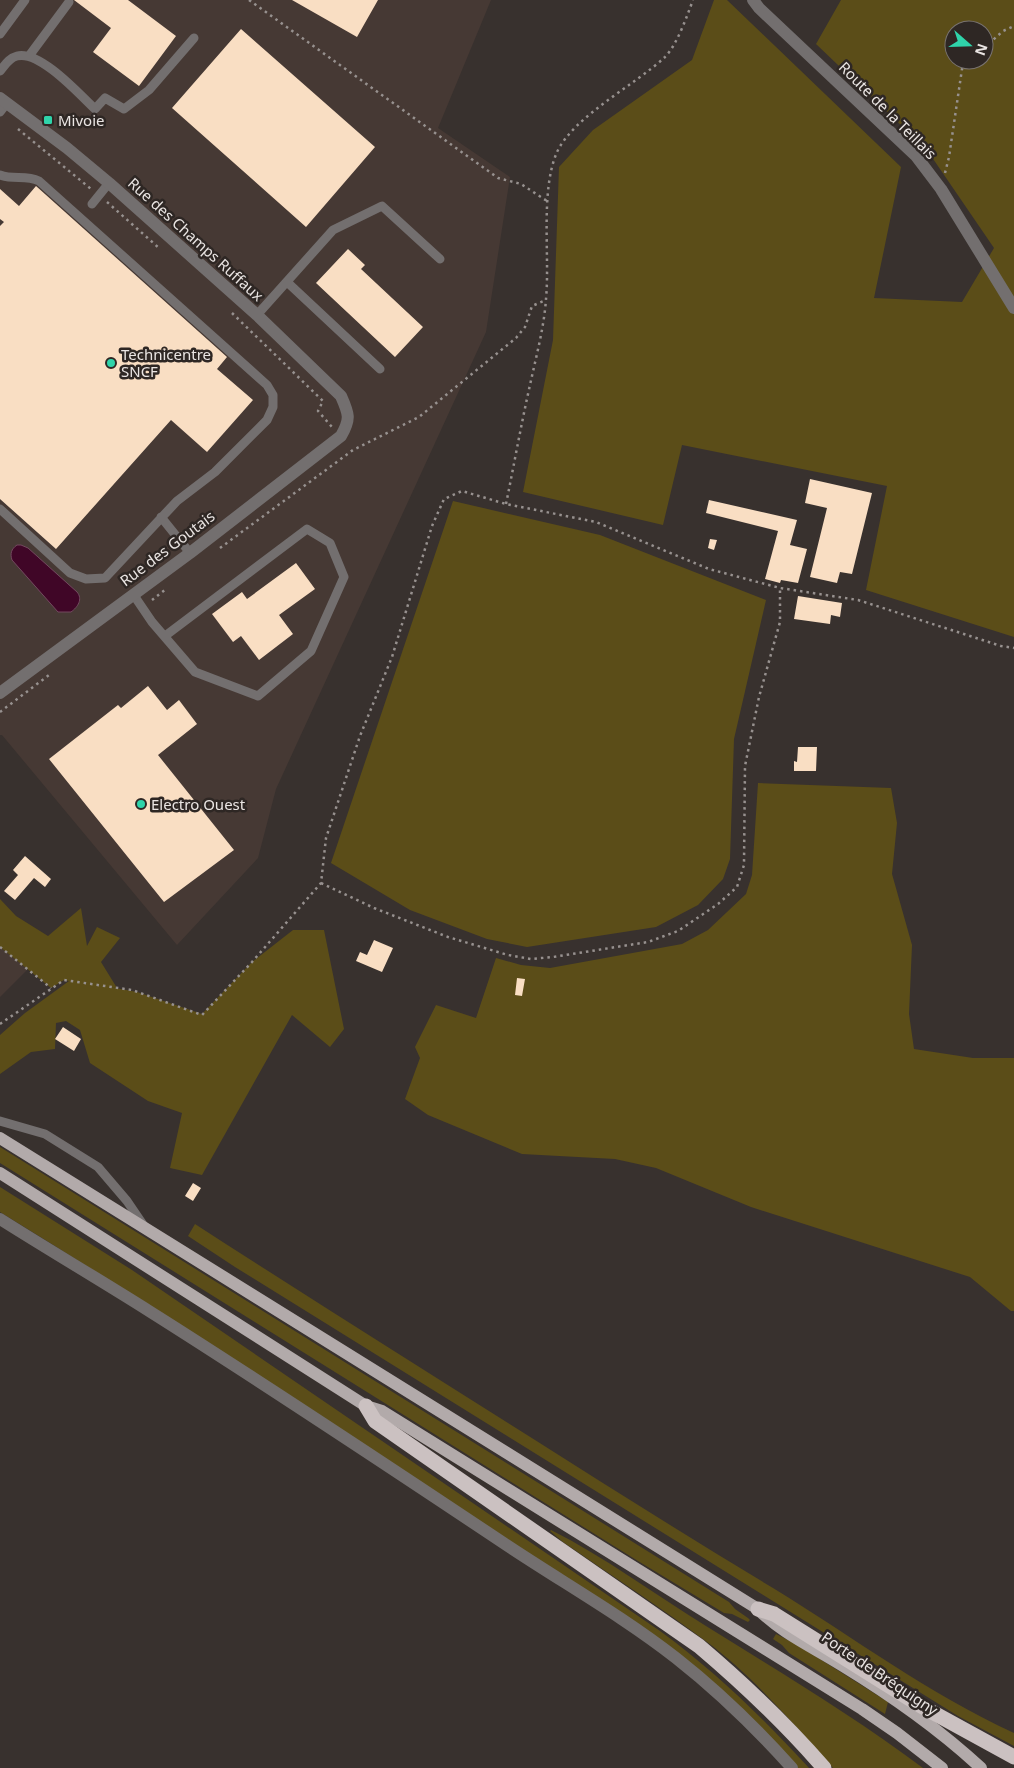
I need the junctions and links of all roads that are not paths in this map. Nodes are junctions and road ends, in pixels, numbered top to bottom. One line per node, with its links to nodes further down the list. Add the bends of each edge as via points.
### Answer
1 (25, 0): 4 (lane)
2 (753, 0): 14 (street, Route de la Teillais, via 916,156 941,190)
3 (69, 2): 6 (lane)
4 (0, 34)
5 (194, 38): 6 (lane, via 149,90 124,109 105,98 95,109 53,70)
6 (28, 56): 7 (lane, via 8,61)
7 (0, 71)
8 (2, 104): 10 (street, Rue des Champs Ruffaux, via 67,148)
9 (0, 175): 19 (lane, via 39,181 266,385 273,395 273,407 267,420 214,472)
10 (109, 183): 11 (lane); 15 (street, Rue des Champs Ruffaux)
11 (92, 204)
12 (440, 259): 13 (lane, via 382,206 332,230)
13 (287, 282): 15 (lane); 16 (lane)
14 (1014, 308)
15 (257, 315): 17 (street, Rue des Champs Ruffaux, via 341,396)
16 (380, 369)
17 (348, 424): 20 (street, Rue des Goutais, via 341,436)
18 (0, 508): 19 (lane, via 70,573 86,579 104,578)
19 (161, 517): 20 (lane)
20 (190, 553): 21 (street, Rue des Goutais)
21 (133, 594): 22 (lane); 23 (street, Rue des Goutais)
22 (165, 636): 22 (lane, via 195,672 258,696 311,651 344,577 330,543 308,529)
23 (0, 693)
24 (0, 1121): 28 (lane, via 45,1134 98,1167)
25 (0, 1138): 28 (main road, Porte de Bréquigny)
26 (0, 1174): 29 (main road)
27 (0, 1219): 32 (street, via 294,1404 630,1625 719,1695)
28 (147, 1230): 30 (main road, Porte de Bréquigny)
29 (366, 1406): 33 (highway, via 375,1421 699,1646 770,1709); 34 (main road, via 382,1411 769,1650 880,1720)
30 (758, 1609): 31 (highway, via 774,1614 913,1701); 35 (main road, Porte de Bréquigny, via 769,1620 916,1715)
31 (1014, 1757)
32 (792, 1768)
33 (824, 1768)
34 (942, 1768)
35 (981, 1768)

